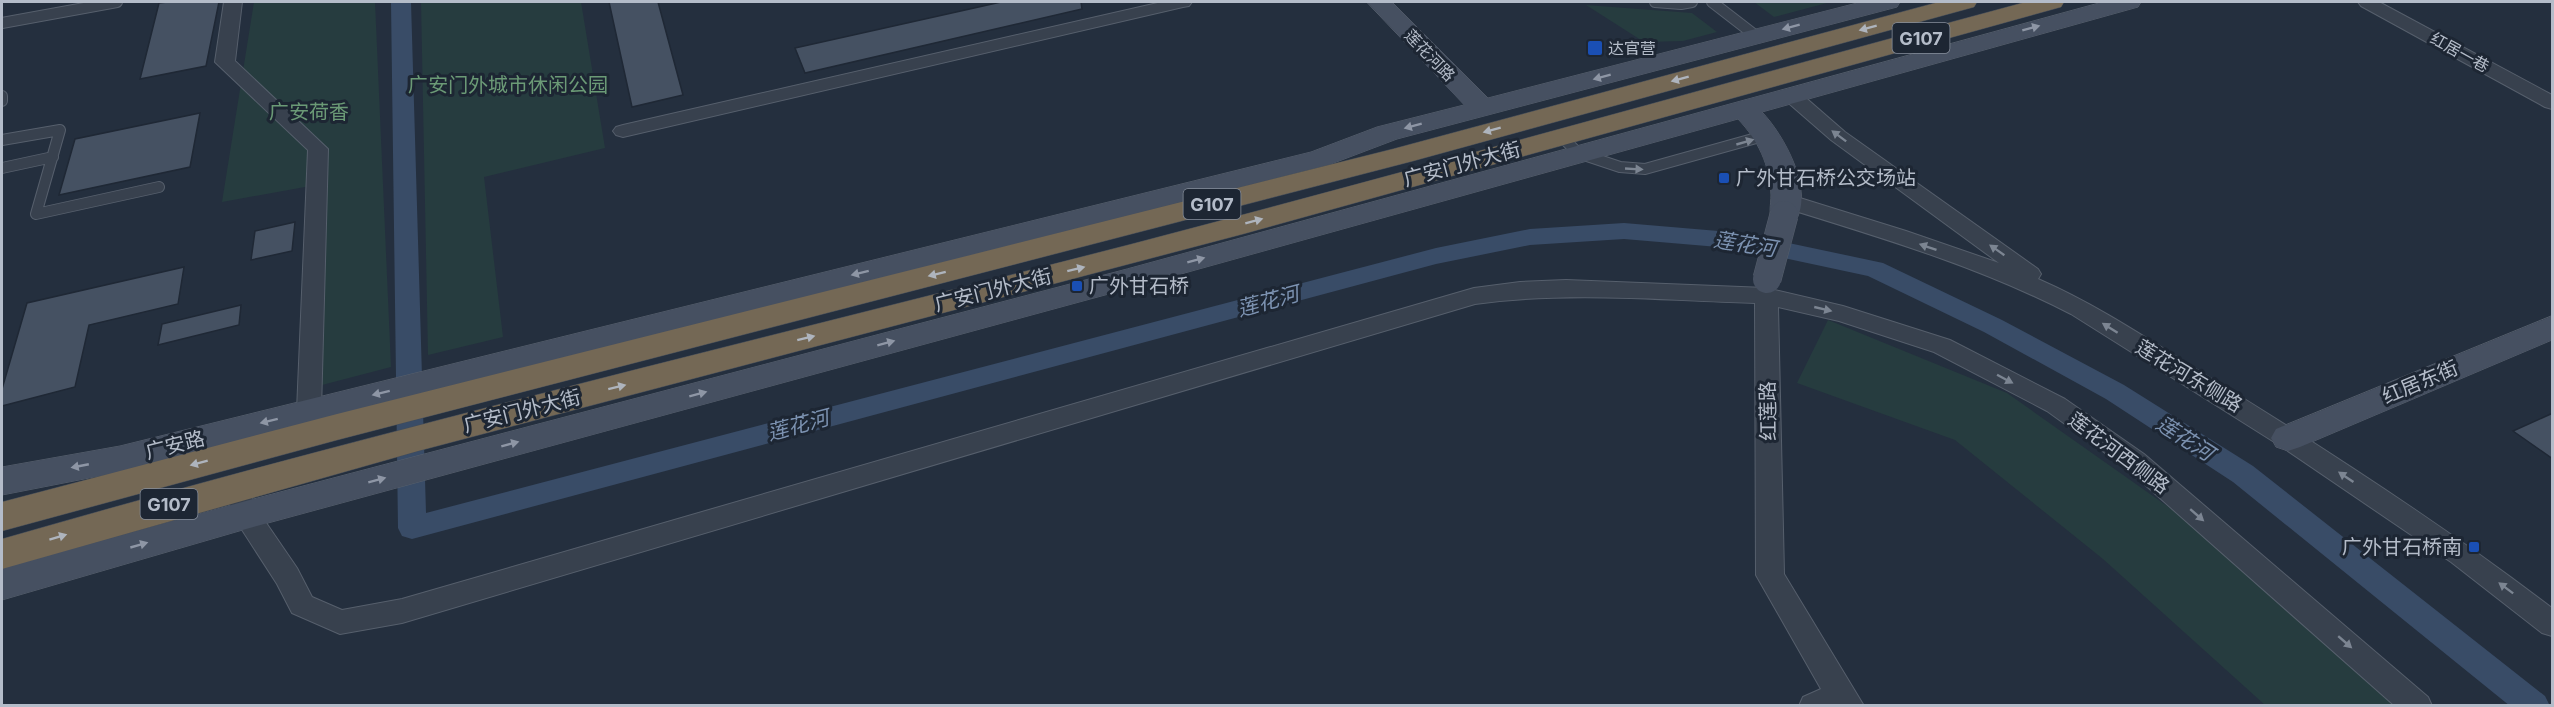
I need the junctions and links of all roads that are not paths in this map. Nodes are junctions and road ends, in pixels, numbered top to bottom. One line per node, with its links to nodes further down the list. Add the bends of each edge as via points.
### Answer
1 (117, 2): 12 (lane)
2 (233, 2): 36 (street, via 225,62 318,148)
3 (1183, 2): 24 (street)
4 (1379, 2): 22 (street, 莲花河路)
5 (1655, 2): 6 (lane)
6 (1692, 2)
7 (1712, 2): 15 (lane)
8 (1888, 2): 15 (street, 广安门外大街, one-way to 15)
9 (2052, 2): 13 (highway, 广安门外大街 / G107)
10 (2129, 2): 16 (street, 广安门外大街, one-way to 10)
11 (2367, 2): 21 (street, 红居一巷)
12 (83, 5): 14 (lane)
13 (1966, 13): 16 (street); 17 (highway, 广安门外大街 / G107); 35 (highway, 广安门外大街 / G107, one-way to 35, via 1403,155)
14 (2, 23)
15 (1756, 36): 22 (street, 广安门外大街, one-way to 22)
16 (1990, 40): 17 (street, 广安门外大街)
17 (1791, 85): 19 (highway, 广安门外大街 / G107); 23 (street, 广安门外大街); 33 (street, one-way to 17, via 1838,136)
18 (2, 96): 20 (lane)
19 (1708, 97): 23 (highway); 27 (highway, 广安门外大街 / G107)
20 (2, 101)
21 (2553, 103)
22 (1482, 108): 35 (street, 广安门外大街, one-way to 35, via 1387,133 1321,158)
23 (1743, 109): 25 (street, 红莲路); 27 (street, 广安门外大街)
24 (623, 131)
25 (1767, 135): 27 (lane, one-way to 25, via 1620,168 1646,170); 31 (street, 红莲路, via 1784,179)
26 (2, 140): 28 (lane, via 60,130)
27 (1570, 145): 35 (highway, 广安门外大街 / G107, one-way to 27, via 1137,253)
28 (52, 157): 29 (lane); 30 (lane, via 36,214)
29 (2, 168)
30 (159, 187)
31 (1786, 208): 32 (street, 红莲路, bridge); 33 (street, 莲花河东侧路, one-way to 31, via 2007,274)
32 (1767, 288): 40 (street, 莲花河西侧路, via 1566,288 1474,296 402,611 340,622 302,605); 45 (street, 红莲路, via 1770,574); 46 (street, 莲花河西侧路, one-way to 46, via 1942,346 2056,405 2135,461)
33 (2079, 308): 37 (street, 莲花河东侧路, one-way to 33)
34 (2553, 327): 37 (street, 红居东街)
35 (456, 414): 36 (highway, 广安门外大街 / G107); 36 (street, one-way to 36); 40 (street, 广安门外大街, one-way to 35, via 321,495)
36 (332, 425): 38 (highway, 广安门外大街 / G107, one-way to 38); 40 (highway, 广安门外大街 / G107)
37 (2288, 438): 44 (street, 莲花河东侧路, one-way to 37, via 2461,554)
38 (134, 468): 39 (street, 广安路, one-way to 39); 41 (highway, 广安门外大街 / G107)
39 (9, 482)
40 (241, 500): 42 (highway, 广安门外大街 / G107, one-way to 40); 43 (street, 广安门外大街, one-way to 40)
41 (2, 517)
42 (2, 554)
43 (2, 584)
44 (2553, 624)
45 (1834, 702)
46 (2417, 705)

